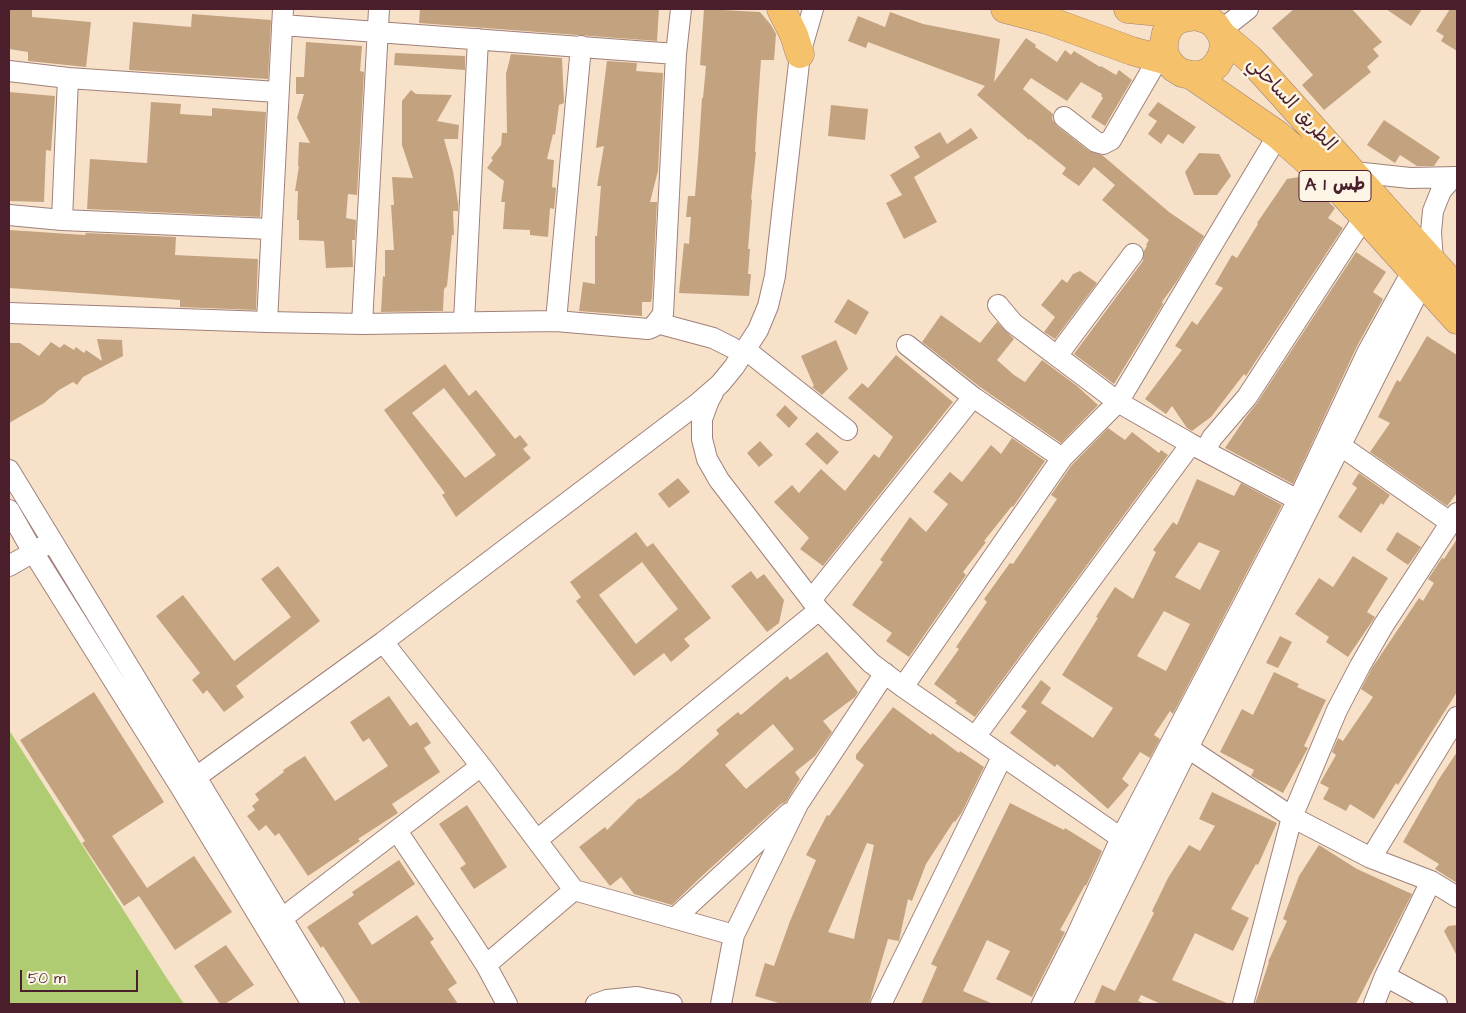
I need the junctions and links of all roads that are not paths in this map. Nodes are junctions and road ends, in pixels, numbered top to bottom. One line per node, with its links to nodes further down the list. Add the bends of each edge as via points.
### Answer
1 (379, 9): 10 (street)
2 (681, 9): 13 (street)
3 (781, 9): 14 (highway)
4 (812, 9): 14 (street)
5 (1005, 9): 15 (highway)
6 (1128, 9): 9 (highway, via 1170,13)
7 (1248, 9): 9 (street)
8 (282, 17): 10 (street); 19 (street)
9 (1209, 22): 15 (highway, via 1179,20 1171,26 1166,33); 17 (highway, via 1224,45 1222,55 1210,70 1201,75); 22 (highway, الطريق الساحلي / A 1 طس, via 1250,59)
10 (376, 32): 11 (street); 37 (street)
11 (478, 39): 12 (street); 36 (street)
12 (581, 46): 13 (street); 34 (street)
13 (676, 54): 38 (street, via 662,314)
14 (800, 54): 40 (street, via 775,276 758,330)
15 (1163, 60): 17 (highway); 20 (street, via 1111,140 1103,144 1096,142)
16 (9, 71): 18 (street)
17 (1191, 75): 21 (highway, الطريق الساحلي / A 1 طس)
18 (68, 78): 19 (street); 26 (street)
19 (277, 92): 27 (street)
20 (1064, 117)
21 (1278, 135): 25 (highway, الطريق الساحلي / A 1 طس); 44 (street)
22 (1354, 172): 23 (street, via 1410,178); 29 (highway, الطريق الساحلي / A 1 طس)
23 (1455, 177): 29 (street, via 1441,191 1432,211)
24 (9, 215): 26 (street)
25 (1364, 216): 29 (highway, الطريق الساحلي / A 1 طس); 48 (street, via 1247,398 1212,438)
26 (62, 220): 27 (street)
27 (271, 229): 35 (street)
28 (1132, 254): 41 (street)
29 (1423, 266): 30 (highway, الطريق الساحلي / A 1 طس); 33 (highway, الطريق الساحلي / A 1 طس); 47 (street); 51 (street, via 1368,351)
30 (1457, 290)
31 (998, 305): 41 (street, via 1013,323)
32 (9, 313): 35 (street)
33 (1457, 320)
34 (556, 321): 36 (street); 38 (street, via 648,329)
35 (267, 322): 37 (street)
36 (464, 322): 37 (street)
37 (362, 324)
38 (657, 324): 40 (street, via 713,338)
39 (907, 345): 43 (street)
40 (739, 349): 42 (street); 45 (street); 46 (street)
41 (1058, 356): 44 (street)
42 (720, 384): 45 (street); 57 (street, via 708,400 702,419 707,459)
43 (973, 397): 49 (street); 57 (street)
44 (1118, 402): 48 (street); 49 (street)
45 (672, 422): 58 (street)
46 (846, 430)
47 (1341, 446): 53 (street); 63 (street)
48 (1198, 447): 51 (street); 62 (street)
49 (1062, 458): 60 (street)
50 (9, 470): 54 (street)
51 (1298, 500): 70 (street)
52 (9, 510): 55 (street)
53 (1454, 518): 68 (street, via 1360,666 1337,710)
54 (52, 541): 55 (street); 66 (street)
55 (33, 552): 56 (street); 66 (street)
56 (9, 566)
57 (815, 605): 59 (street, via 871,663); 71 (street)
58 (383, 642): 65 (street); 66 (street)
59 (885, 673): 60 (street); 67 (street)
60 (903, 687): 62 (street)
61 (1457, 717): 73 (street)
62 (975, 737): 64 (street)
63 (1188, 748): 68 (street); 72 (street)
64 (1002, 757): 70 (street); 88 (street)
65 (481, 766): 69 (street); 71 (street)
66 (188, 783): 78 (street)
67 (798, 804): 77 (street); 79 (street)
68 (1292, 817): 73 (street); 91 (street)
69 (397, 831): 78 (street); 80 (street)
70 (1121, 838): 72 (street); 89 (street)
71 (537, 840): 75 (street)
72 (1140, 848): 90 (street)
73 (1371, 858): 74 (street)
74 (1431, 881): 76 (street); 81 (street)
75 (574, 890): 77 (street); 80 (street)
76 (1457, 897)
77 (675, 918): 79 (street)
78 (274, 924): 82 (street); 83 (street)
79 (734, 935): 87 (street)
80 (486, 965): 84 (street)
81 (1385, 976): 92 (street); 93 (street)
82 (312, 1004)
83 (334, 1004)
84 (507, 1004)
85 (596, 1004): 86 (street, via 637,997)
86 (672, 1004)
87 (721, 1004)
88 (881, 1004)
89 (1042, 1004)
90 (1062, 1004)
91 (1243, 1004)
92 (1374, 1004)
93 (1437, 1004)

